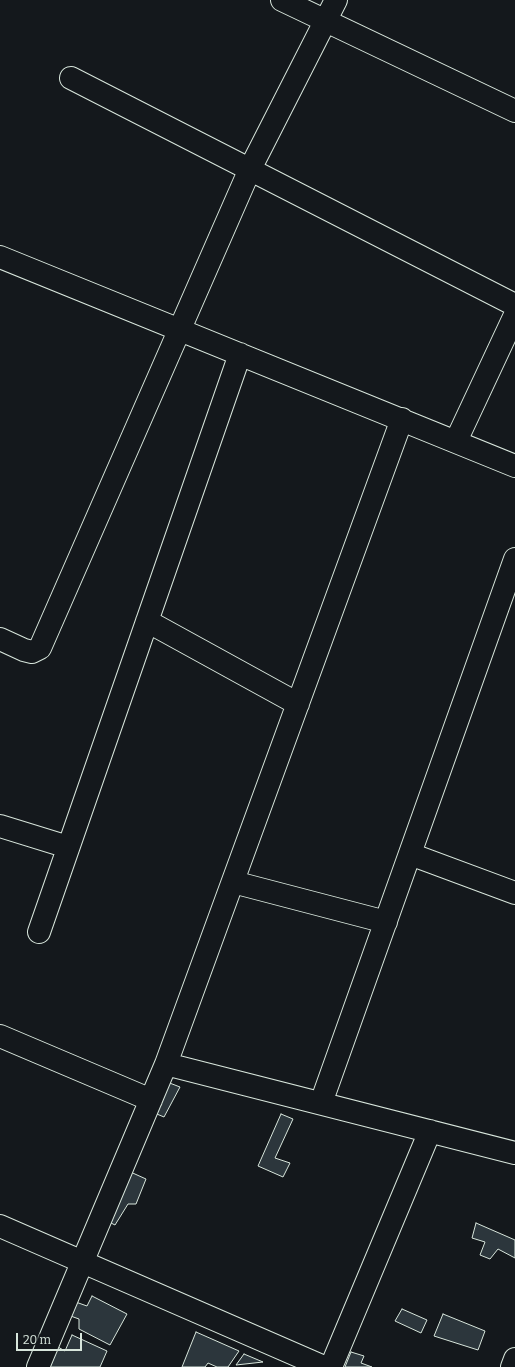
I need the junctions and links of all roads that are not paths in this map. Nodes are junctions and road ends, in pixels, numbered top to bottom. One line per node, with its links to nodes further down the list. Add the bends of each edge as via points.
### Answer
1 (282, 0): 3 (street)
2 (336, 0): 3 (street)
3 (326, 21): 5 (street); 6 (street)
4 (71, 78): 6 (street)
5 (515, 111)
6 (250, 169): 8 (street); 10 (street)
7 (0, 257): 10 (street)
8 (515, 305)
9 (515, 315): 13 (street)
10 (179, 329): 11 (street); 17 (street, via 40,648 32,652)
11 (240, 354): 12 (street); 16 (street)
12 (402, 420): 13 (street); 18 (street)
13 (456, 442): 14 (street)
14 (515, 466)
15 (515, 559): 21 (street)
16 (147, 621): 18 (street); 20 (street)
17 (0, 639)
18 (298, 704): 22 (street)
19 (0, 826): 20 (street)
20 (68, 847): 25 (street)
21 (410, 854): 23 (street); 24 (street)
22 (233, 882): 24 (street); 27 (street)
23 (515, 893)
24 (386, 922): 29 (street)
25 (39, 932)
26 (0, 1036): 28 (street)
27 (166, 1064): 28 (street); 29 (street)
28 (151, 1100): 33 (street)
29 (321, 1104): 30 (street)
30 (430, 1131): 31 (street); 37 (street)
31 (515, 1153)
32 (0, 1226): 33 (street)
33 (83, 1262): 35 (street); 36 (street)
34 (515, 1359): 38 (street)
35 (38, 1367)
36 (324, 1367)
37 (331, 1367)
38 (512, 1367)

